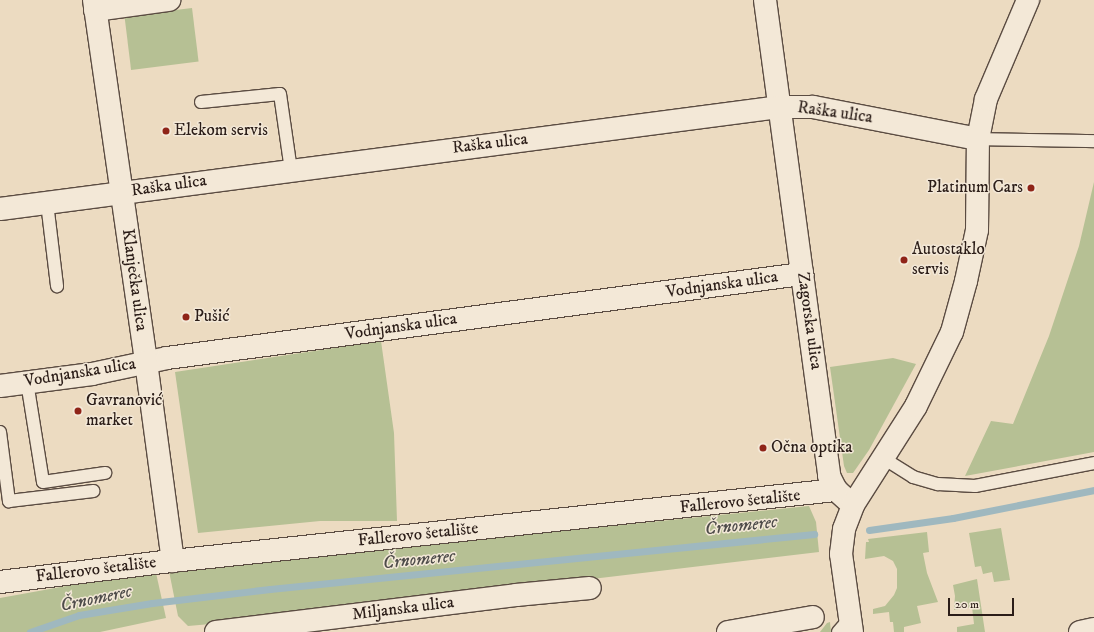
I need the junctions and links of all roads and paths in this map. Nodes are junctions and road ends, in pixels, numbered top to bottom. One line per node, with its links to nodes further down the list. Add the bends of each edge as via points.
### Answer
1 (169, 0): 4 (street)
2 (765, 0): 6 (street, Zagorska ulica)
3 (1028, 0): 7 (street, via 986,99)
4 (94, 5): 10 (street, Klanječka ulica)
5 (201, 102): 9 (lane, via 280,94)
6 (780, 107): 7 (street, Raška ulica, via 813,107); 9 (street, Raška ulica); 13 (street, Zagorska ulica)
7 (978, 139): 8 (lane); 19 (street, via 976,230 952,332 916,406)
8 (1094, 141)
9 (291, 170): 10 (street, Raška ulica)
10 (122, 192): 11 (street, Raška ulica); 15 (street, Klanječka ulica)
11 (47, 203): 12 (street, Raška ulica); 14 (lane)
12 (0, 209)
13 (802, 274): 15 (street, Vodnjanska ulica); 23 (street, Zagorska ulica, via 830,476)
14 (57, 286)
15 (146, 362): 16 (street, Vodnjanska ulica, via 92,374); 25 (street, Klanječka ulica)
16 (27, 382): 17 (street, Vodnjanska ulica); 21 (lane, via 43,482)
17 (0, 386)
18 (0, 432): 22 (lane, via 9,501)
19 (882, 458): 20 (lane, via 914,478 938,484 975,486); 24 (street)
20 (1094, 463)
21 (105, 473)
22 (93, 490)
23 (836, 490): 24 (street, Zagorska ulica); 25 (street, Fallerovo šetalište)
24 (853, 505): 29 (street, via 844,529 841,554)
25 (172, 561): 26 (street, Fallerovo šetalište)
26 (0, 582)
27 (590, 588): 31 (street, Miljanska ulica)
28 (813, 617): 32 (street)
29 (847, 627)
30 (1094, 630): 33 (street)
31 (216, 632)
32 (728, 632)
33 (1080, 632)

